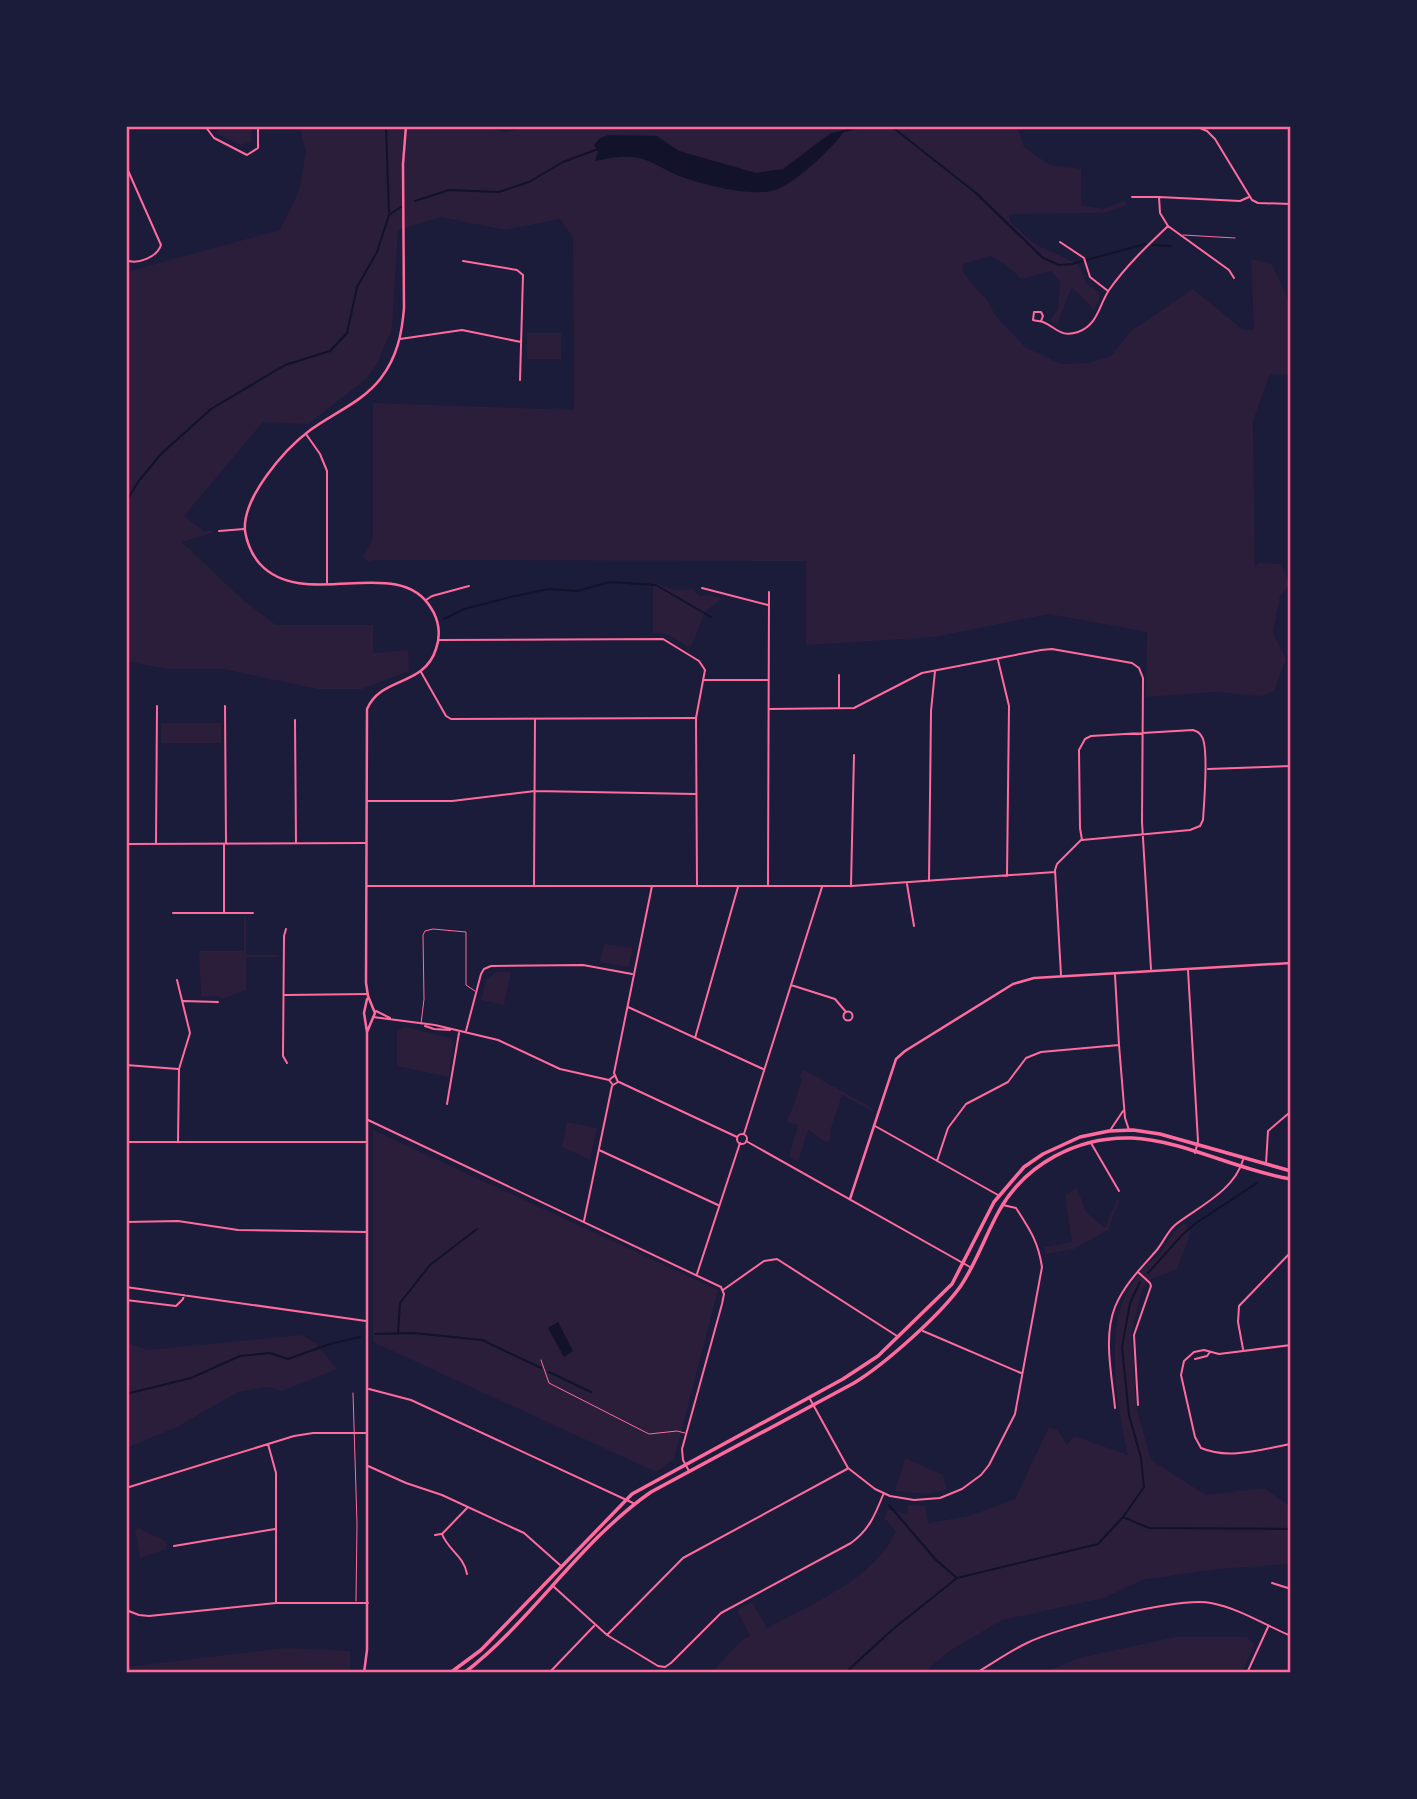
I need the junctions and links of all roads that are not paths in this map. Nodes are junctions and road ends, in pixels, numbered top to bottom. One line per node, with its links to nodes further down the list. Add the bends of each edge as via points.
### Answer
1 (205, 126): 2 (street, via 214,138 247,155 258,148)
2 (258, 126)
3 (406, 126): 23 (main road)
4 (1062, 126): 5 (street)
5 (1067, 126)
6 (1085, 126): 7 (street)
7 (1103, 126)
8 (1195, 126): 12 (street, via 1215,139)
9 (126, 166): 18 (street, via 161,245 150,257)
10 (1132, 197): 11 (street)
11 (1159, 197): 12 (street, via 1240,201); 14 (street, via 1160,213)
12 (1249, 197): 13 (street, via 1258,203)
13 (1291, 204)
14 (1168, 226): 15 (street); 21 (street)
15 (1181, 235): 16 (lane); 20 (street)
16 (1235, 238)
17 (1060, 242): 21 (street, via 1079,254 1090,277)
18 (126, 260)
19 (463, 261): 24 (street, via 521,272)
20 (1234, 278)
21 (1108, 291): 22 (street, via 1096,318 1083,329 1063,333)
22 (1041, 321)
23 (400, 339): 24 (street, via 462,330); 26 (main road, via 376,383)
24 (522, 342): 25 (street)
25 (520, 380)
26 (306, 434): 27 (main road, via 253,495); 29 (street, via 327,471)
27 (245, 529): 28 (street); 29 (main road, via 252,552 271,573 298,583)
28 (219, 531)
29 (327, 584): 33 (main road, via 407,587)
30 (469, 586): 33 (street)
31 (702, 588): 34 (street)
32 (769, 592): 34 (street)
33 (426, 600): 35 (main road, via 437,620)
34 (769, 605): 41 (street)
35 (438, 640): 38 (main road, via 433,657); 40 (street, via 663,639 702,663)
36 (998, 659): 37 (street); 49 (street, via 1052,649 1132,663 1143,678); 64 (street, via 1009,706)
37 (935, 670): 45 (street, via 854,708); 65 (street)
38 (421, 672): 47 (street, via 448,718); 55 (main road, via 384,689 368,709)
39 (839, 675): 45 (street)
40 (704, 680): 41 (street); 46 (street)
41 (769, 680): 44 (street)
42 (157, 706): 60 (street)
43 (225, 706): 61 (street)
44 (769, 709): 45 (street); 72 (street)
45 (839, 709)
46 (696, 718): 47 (street); 54 (street)
47 (535, 719): 53 (street)
48 (295, 720): 62 (street)
49 (1141, 734): 52 (street, via 1200,733); 56 (street); 57 (street, via 1091,736 1081,743)
50 (853, 755): 74 (street)
51 (1291, 766): 52 (street)
52 (1206, 769): 56 (street, via 1200,826)
53 (535, 791): 54 (street); 55 (street, via 452,800); 68 (street)
54 (697, 794): 70 (street)
55 (367, 801): 58 (main road)
56 (1144, 834): 57 (street); 82 (street)
57 (1082, 840): 63 (street, via 1057,864)
58 (367, 843): 62 (street); 67 (main road)
59 (126, 844): 60 (street)
60 (156, 844): 61 (street)
61 (225, 844): 62 (street); 77 (street)
62 (296, 844)
63 (1055, 872): 64 (street); 85 (street)
64 (1007, 876): 65 (street)
65 (929, 881): 66 (street)
66 (907, 883): 74 (street); 78 (street)
67 (367, 886): 68 (street); 90 (main road)
68 (534, 886): 69 (street)
69 (652, 886): 70 (street); 84 (street)
70 (697, 886): 71 (street)
71 (738, 886): 72 (street); 104 (street)
72 (768, 886): 73 (street)
73 (822, 886): 74 (street); 87 (street)
74 (851, 886)
75 (173, 913): 77 (street)
76 (253, 913): 77 (street)
77 (224, 914)
78 (914, 926)
79 (286, 929): 89 (street)
80 (1291, 963): 81 (main road)
81 (1188, 968): 82 (main road); 129 (street)
82 (1152, 970): 83 (main road)
83 (1115, 974): 85 (main road); 105 (street)
84 (633, 975): 88 (street, via 583,965 491,966 484,969); 93 (street)
85 (1061, 976): 118 (main road, via 1013,984 905,1051 894,1062)
86 (177, 981): 91 (street)
87 (790, 985): 96 (street, via 835,999); 109 (street)
88 (475, 992): 100 (lane, via 466,985 466,932 425,931); 103 (street)
89 (283, 995): 90 (street); 106 (street, via 283,1056)
90 (368, 995): 94 (main road); 95 (main road)
91 (182, 1001): 92 (street); 108 (street, via 190,1033)
92 (218, 1002)
93 (627, 1007): 104 (street); 110 (street)
94 (365, 1009): 95 (main road); 97 (main road)
95 (374, 1010): 98 (main road); 99 (street)
96 (846, 1012)
97 (364, 1016): 98 (main road); 101 (main road)
98 (372, 1018): 99 (street); 101 (main road)
99 (391, 1018): 100 (street)
100 (421, 1024): 102 (street)
101 (367, 1032): 117 (main road)
102 (459, 1032): 103 (street); 115 (street)
103 (465, 1033): 111 (street, via 498,1040 559,1069)
104 (695, 1038): 109 (street)
105 (1119, 1045): 116 (street); 133 (street, via 1041,1052 1026,1058 1008,1082 966,1104 948,1128)
106 (287, 1063)
107 (126, 1065): 108 (street)
108 (179, 1069): 125 (street)
109 (764, 1069): 121 (street)
110 (614, 1076): 111 (street); 112 (street)
111 (609, 1080): 113 (street)
112 (618, 1082): 113 (street); 122 (street)
113 (613, 1085): 130 (street)
114 (1290, 1094): 134 (street, via 1289,1113 1267,1135)
115 (447, 1104)
116 (1124, 1107): 119 (street); 120 (street)
117 (367, 1119): 126 (main road); 143 (street)
118 (873, 1125): 133 (street); 140 (main road)
119 (1129, 1130): 120 (highway); 129 (highway)
120 (1109, 1131): 139 (highway, via 1068,1141 1043,1154 1024,1167)
121 (744, 1134): 122 (street); 123 (street)
122 (737, 1137): 128 (street)
123 (746, 1141): 128 (street); 140 (street)
124 (126, 1142): 125 (street)
125 (178, 1142): 126 (street)
126 (367, 1142): 145 (main road)
127 (1091, 1142): 131 (highway, via 1142,1139); 138 (street); 142 (highway, via 1037,1167)
128 (740, 1143): 141 (street)
129 (1198, 1145): 131 (street); 132 (highway)
130 (598, 1150): 141 (street); 143 (street)
131 (1195, 1153): 135 (highway)
132 (1243, 1158): 134 (highway); 135 (street)
133 (937, 1161): 139 (street)
134 (1266, 1165): 136 (highway)
135 (1241, 1167): 137 (highway); 149 (street, via 1202,1207 1172,1227)
136 (1291, 1171)
137 (1291, 1179)
138 (1119, 1191)
139 (999, 1196): 147 (highway)
140 (850, 1199): 147 (street)
141 (719, 1205): 150 (street)
142 (1002, 1205): 148 (highway); 163 (street, via 1016,1208 1036,1239 1042,1267)
143 (584, 1221): 150 (street)
144 (126, 1222): 145 (street)
145 (367, 1232): 155 (main road)
146 (1291, 1252): 159 (street, via 1239,1306)
147 (964, 1263): 148 (street); 157 (highway, via 948,1288)
148 (971, 1268): 156 (highway, via 955,1293)
149 (1137, 1271): 168 (street, via 1151,1286 1134,1335); 169 (street, via 1113,1315 1110,1347)
150 (697, 1274): 152 (street)
151 (126, 1287): 153 (street)
152 (723, 1290): 157 (street, via 764,1261 777,1259); 172 (street)
153 (184, 1295): 154 (street, via 176,1306); 155 (street)
154 (126, 1300)
155 (367, 1321): 164 (main road)
156 (919, 1329): 163 (street); 167 (highway, via 868,1374)
157 (898, 1337): 166 (highway, via 858,1371)
158 (1291, 1345): 159 (street)
159 (1243, 1350): 160 (street)
160 (1211, 1352): 161 (street); 174 (street, via 1194,1352 1184,1361 1181,1376 1201,1448 1211,1453 1238,1453)
161 (1195, 1359)
162 (541, 1360): 172 (lane, via 550,1383 649,1434)
163 (1023, 1373): 180 (street, via 1015,1414 981,1475 940,1498 907,1500)
164 (367, 1388): 171 (main road); 181 (street, via 411,1400)
165 (354, 1393): 170 (lane)
166 (810, 1397): 167 (street); 175 (highway)
167 (814, 1405): 177 (street); 178 (highway)
168 (1138, 1405)
169 (1115, 1408)
170 (354, 1433): 171 (street); 173 (street, via 303,1434); 194 (lane)
171 (367, 1433): 176 (main road)
172 (687, 1434): 175 (street, via 682,1452)
173 (268, 1443): 179 (street); 184 (street, via 276,1473)
174 (1291, 1444)
175 (685, 1464): 178 (street); 181 (highway)
176 (368, 1466): 183 (street); 195 (main road)
177 (848, 1468): 180 (street); 199 (street, via 683,1558)
178 (690, 1472): 182 (highway)
179 (126, 1488)
180 (884, 1494): 199 (street, via 864,1533 721,1613 668,1666 658,1666)
181 (626, 1499): 182 (street); 188 (highway)
182 (634, 1504): 191 (highway)
183 (468, 1507): 185 (street); 188 (street, via 528,1535)
184 (276, 1529): 187 (street); 193 (street)
185 (442, 1534): 186 (street); 189 (street, via 464,1562)
186 (435, 1535)
187 (174, 1546)
188 (561, 1566): 202 (highway, via 481,1650)
189 (467, 1574)
190 (1272, 1583): 192 (street)
191 (552, 1586): 197 (street); 203 (highway)
192 (1291, 1589)
193 (276, 1603): 194 (street); 196 (street, via 149,1616)
194 (356, 1603): 195 (street)
195 (368, 1603): 201 (main road)
196 (126, 1610)
197 (595, 1625): 199 (street); 204 (street)
198 (1268, 1626): 200 (street); 205 (street, via 1212,1603 1176,1603 1063,1629 1027,1643); 206 (street)
199 (607, 1635)
200 (1291, 1636)
201 (364, 1673)
202 (450, 1673)
203 (464, 1673)
204 (549, 1673)
205 (976, 1673)
206 (1247, 1673)

